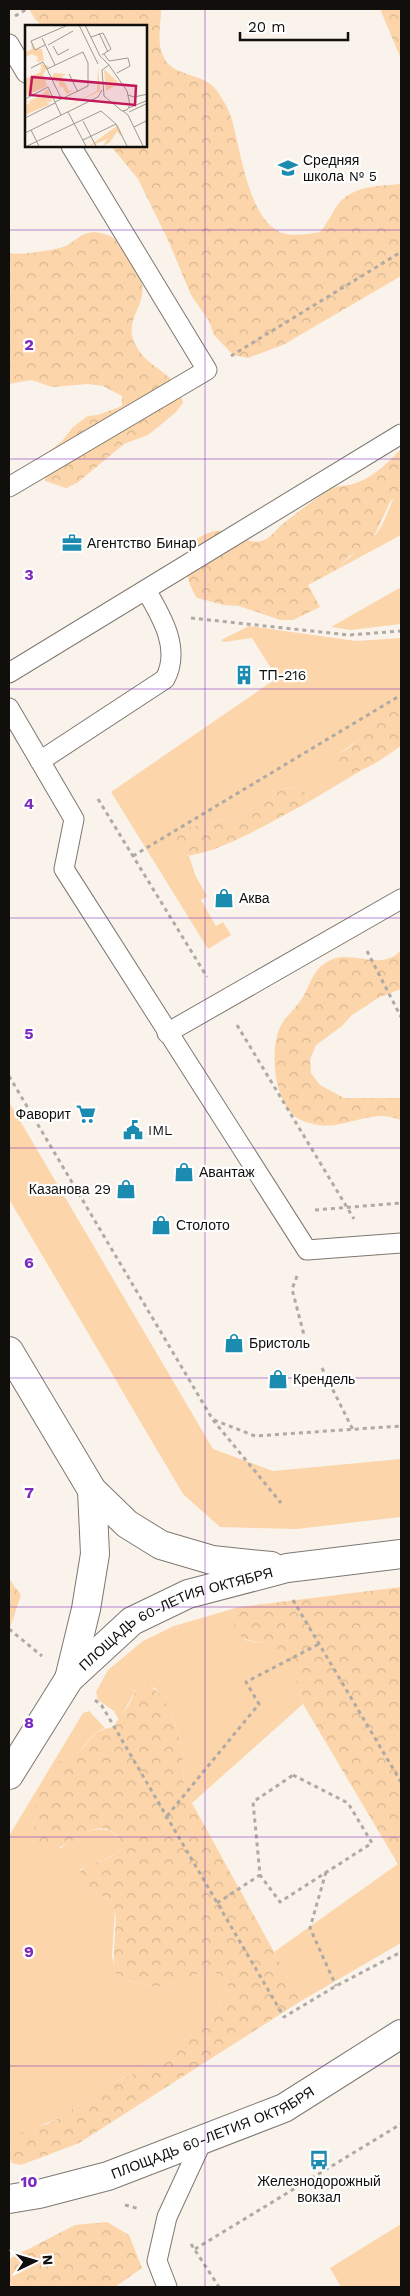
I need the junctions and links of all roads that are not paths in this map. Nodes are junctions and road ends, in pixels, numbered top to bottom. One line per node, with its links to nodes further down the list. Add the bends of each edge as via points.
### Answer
1 (9, 44): 2 (lane)
2 (25, 70)
3 (72, 148): 5 (lane, via 207,370)
4 (401, 434): 6 (lane)
5 (9, 487)
6 (146, 590): 7 (lane); 9 (lane, via 161,615 172,650 172,667 165,679)
7 (9, 673)
8 (9, 708): 9 (lane)
9 (40, 761): 11 (lane, via 74,819 64,869)
10 (401, 900): 11 (lane)
11 (167, 1033): 12 (lane, via 306,1250)
12 (401, 1242)
13 (9, 1351): 14 (main road)
14 (92, 1490): 16 (main road, via 126,1524 161,1545 212,1560); 17 (main road, via 95,1554)
15 (401, 1554): 16 (main road, ПЛОЩАДЬ 60-ЛЕТИЯ ОКТЯБРЯ)
16 (287, 1568): 17 (main road, ПЛОЩАДЬ 60-ЛЕТИЯ ОКТЯБРЯ, via 188,1594 132,1621)
17 (69, 1679): 18 (main road, ПЛОЩАДЬ 60-ЛЕТИЯ ОКТЯБРЯ)
18 (9, 1775)
19 (401, 2034): 20 (main road, ПЛОЩАДЬ 60-ЛЕТИЯ ОКТЯБРЯ, via 284,2108)
20 (204, 2137): 21 (main road, ПЛОЩАДЬ 60-ЛЕТИЯ ОКТЯБРЯ, via 108,2176); 22 (lane, via 167,2217 157,2261)
21 (9, 2199)
22 (167, 2287)

